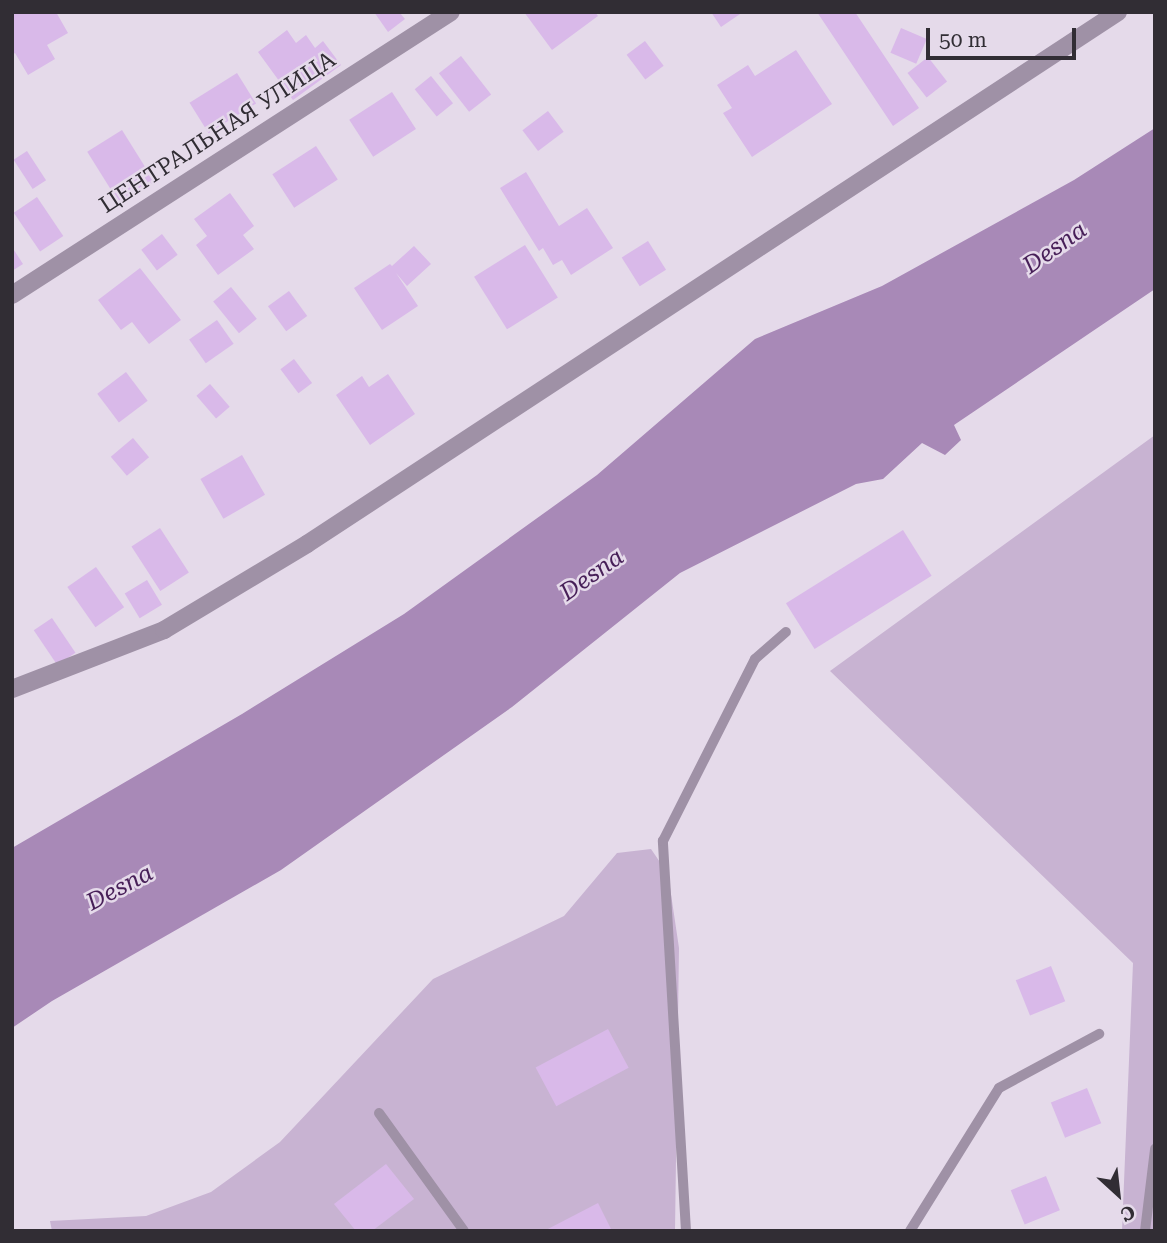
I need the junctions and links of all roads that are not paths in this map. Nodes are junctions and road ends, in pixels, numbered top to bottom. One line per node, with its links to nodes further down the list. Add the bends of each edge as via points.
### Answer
1 (451, 12): 3 (street, ЦЕНТРАЛЬНАЯ УЛИЦА)
2 (1118, 12): 5 (street, via 307,544 164,630)
3 (12, 295)
4 (786, 632): 10 (lane, via 755,659 663,841)
5 (12, 688)
6 (1099, 1034): 11 (lane, via 999,1088)
7 (379, 1113): 9 (lane)
8 (1155, 1149): 12 (lane)
9 (464, 1231)
10 (686, 1231)
11 (910, 1231)
12 (1145, 1231)

